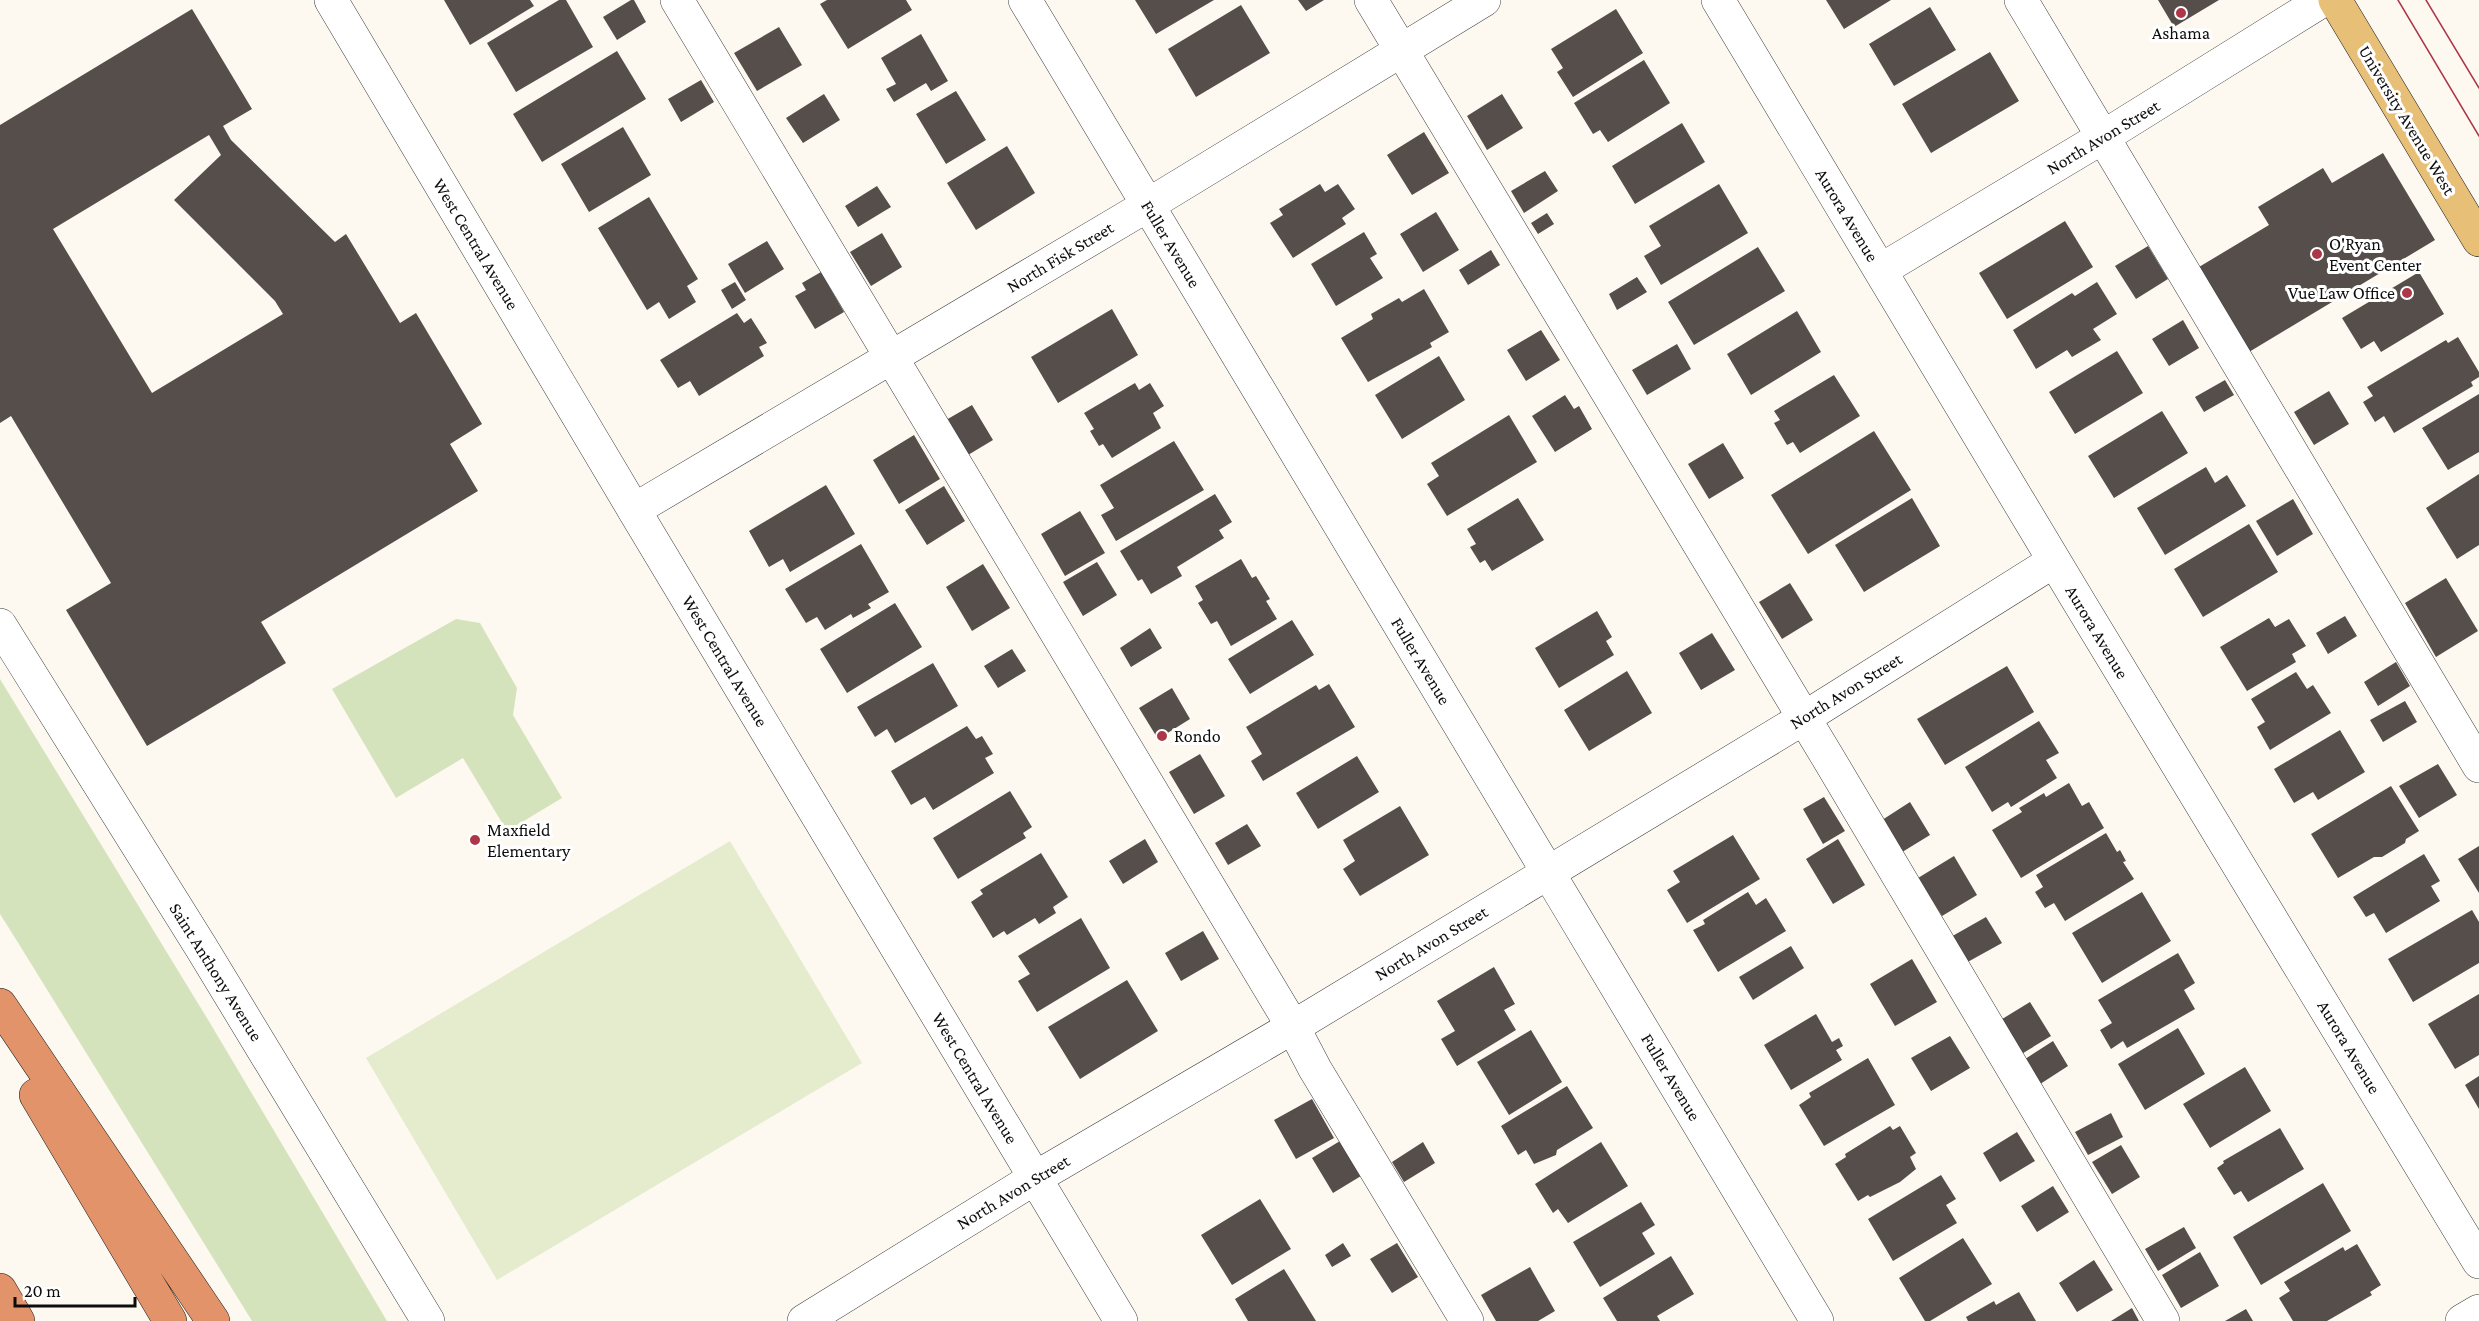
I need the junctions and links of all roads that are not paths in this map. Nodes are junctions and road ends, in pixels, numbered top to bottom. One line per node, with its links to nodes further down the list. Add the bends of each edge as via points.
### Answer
1 (331, 0): 16 (street, West Central Avenue)
2 (677, 0): 15 (street)
3 (1026, 0): 12 (street, Fuller Avenue)
4 (1371, 0): 10 (street)
5 (1484, 0): 10 (street, North Fisk Street)
6 (1718, 0): 14 (street, Aurora Avenue)
7 (2021, 0): 11 (street)
8 (2323, 0): 11 (street, North Avon Street)
9 (2335, 0): 13 (main road, University Avenue West)
10 (1401, 51): 12 (street, North Fisk Street); 19 (street)
11 (2103, 137): 14 (street, North Avon Street); 20 (street)
12 (1148, 204): 15 (street, North Fisk Street); 21 (street, Fuller Avenue)
13 (2479, 240)
14 (1881, 270): 17 (street, Aurora Avenue)
15 (891, 358): 16 (street, North Fisk Street); 23 (street)
16 (634, 510): 25 (street, West Central Avenue)
17 (2054, 561): 19 (street, North Avon Street); 26 (street, Aurora Avenue)
18 (0, 625): 32 (street, Saint Anthony Avenue)
19 (1804, 718): 21 (street, North Avon Street); 37 (street)
20 (2479, 766)
21 (1548, 872): 23 (street, North Avon Street); 36 (street, Fuller Avenue)
22 (0, 1005): 31 (highway)
23 (1293, 1027): 25 (street, North Avon Street); 35 (street)
24 (0, 1034): 30 (highway)
25 (1035, 1178): 33 (street, North Avon Street); 34 (street, West Central Avenue)
26 (2479, 1262)
27 (0, 1290): 29 (highway)
28 (2479, 1311): 38 (street)
29 (18, 1321)
30 (170, 1321)
31 (213, 1321)
32 (428, 1321)
33 (804, 1321)
34 (1121, 1321)
35 (1467, 1321)
36 (1817, 1321)
37 (2163, 1321)
38 (2462, 1321)

